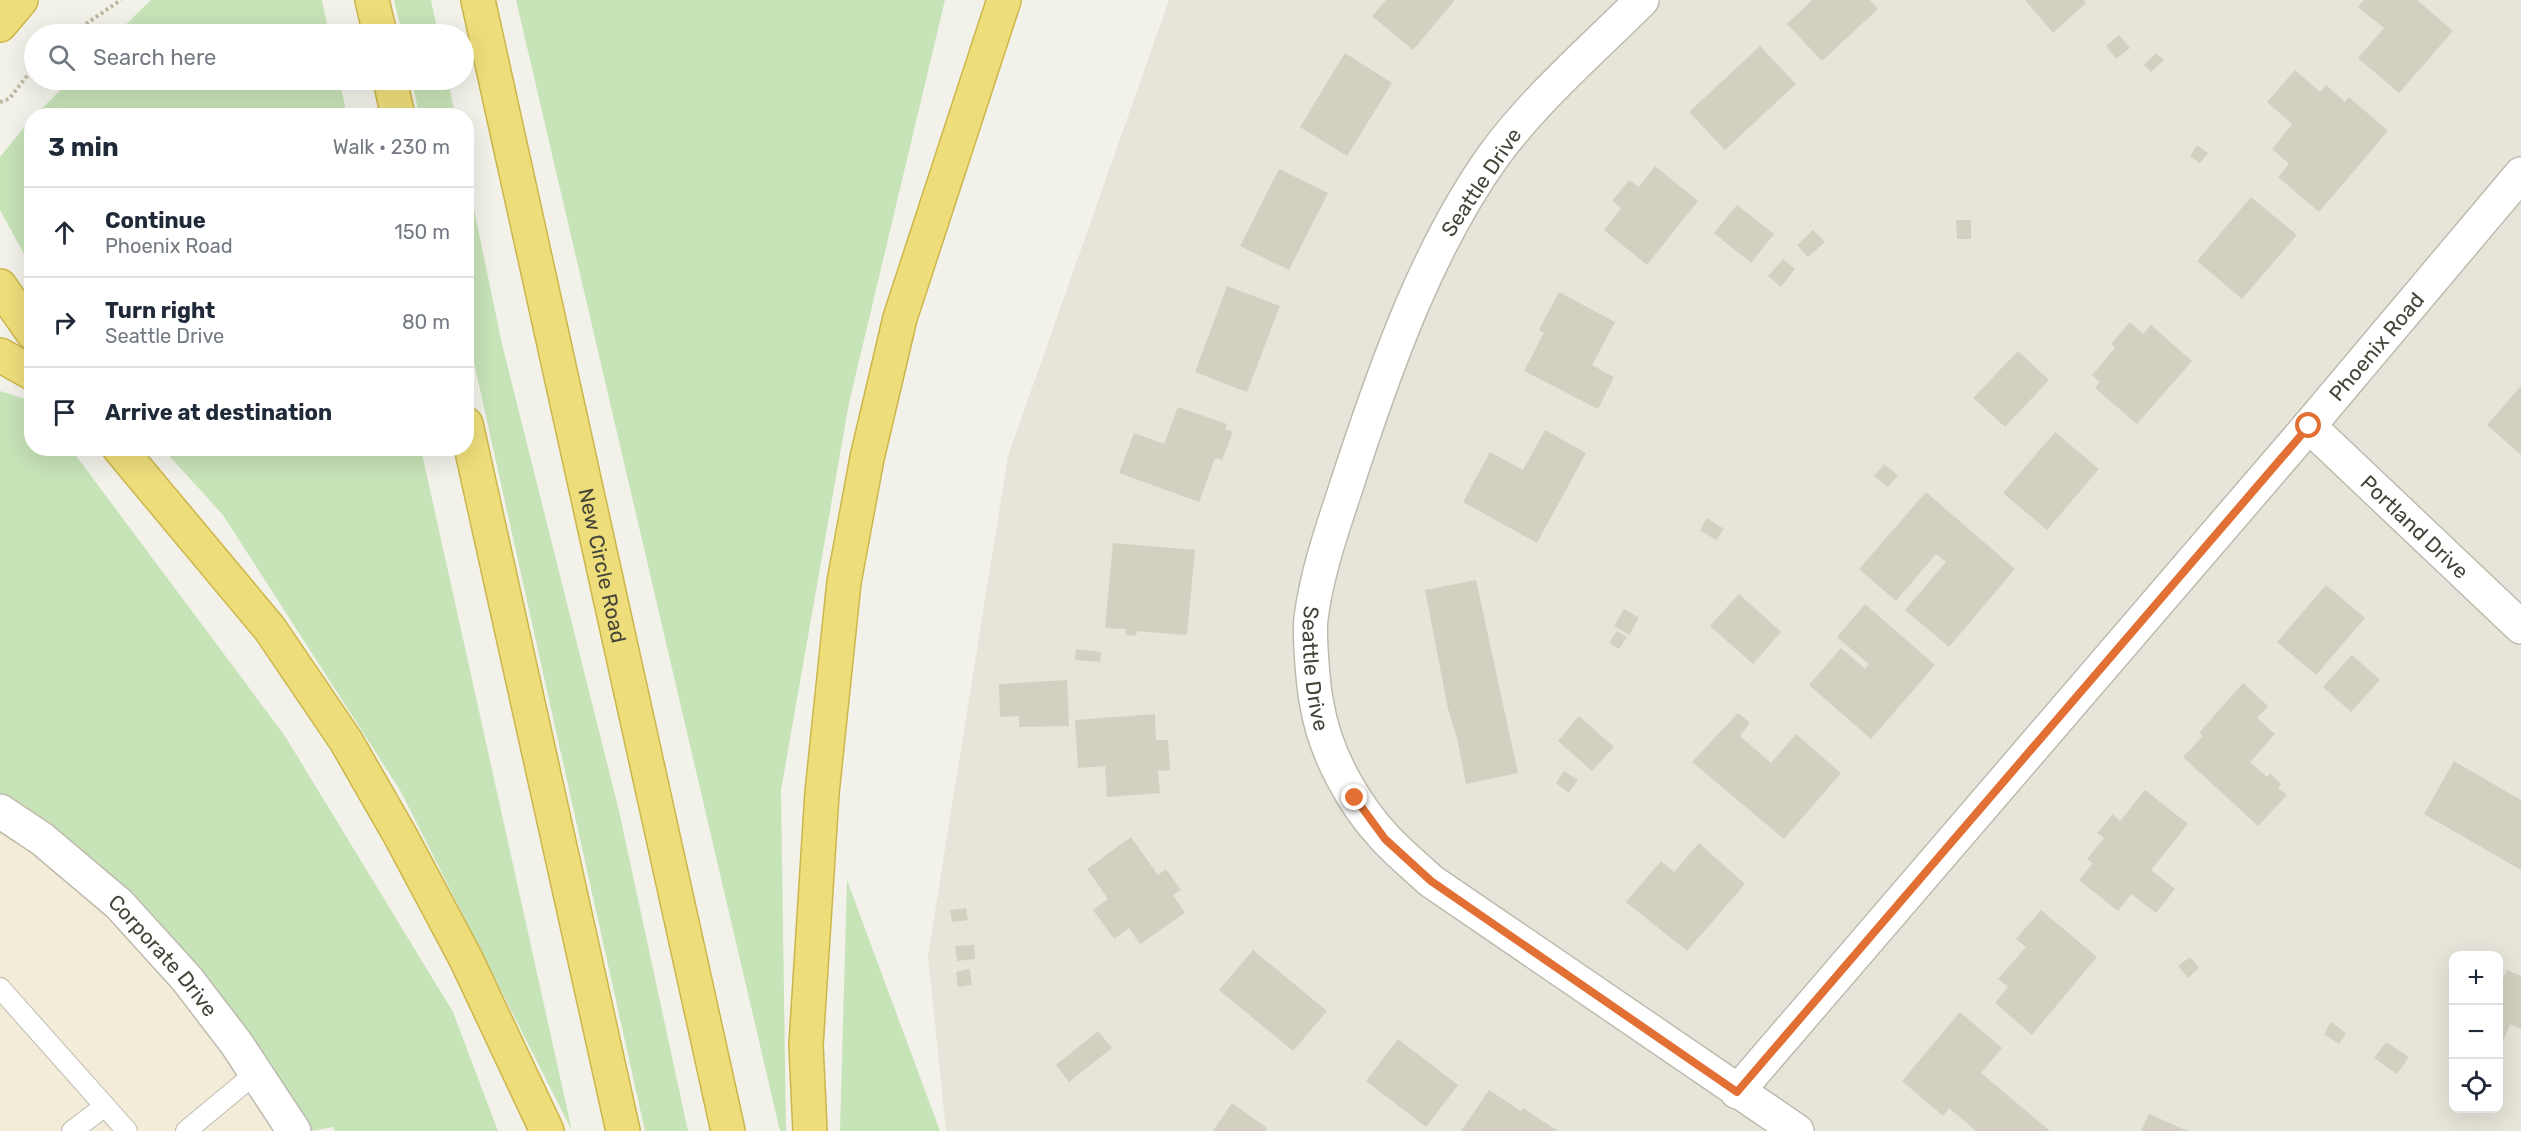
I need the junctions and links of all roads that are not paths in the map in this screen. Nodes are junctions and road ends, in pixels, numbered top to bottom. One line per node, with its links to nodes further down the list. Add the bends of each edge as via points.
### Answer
1 (21, 0): 7 (highway)
2 (372, 0): 6 (highway)
3 (478, 0): 30 (highway, New Circle Road)
4 (1004, 0): 31 (highway, via 900,318 867,458 844,582 821,804 806,1045)
5 (1642, 0): 22 (street, Seattle Drive, via 1531,110 1495,154 1434,255 1374,405 1322,560 1310,621 1317,705 1329,750 1355,798 1385,839 1431,881)
6 (378, 24)
7 (0, 25)
8 (392, 90): 9 (highway)
9 (396, 108)
10 (2521, 174): 15 (street, Phoenix Road)
11 (0, 286): 12 (highway)
12 (24, 320)
13 (0, 355): 14 (highway)
14 (24, 368)
15 (2309, 426): 18 (street, Portland Drive); 22 (street, Phoenix Road)
16 (126, 456): 28 (highway, via 270,630 346,741 466,959)
17 (473, 456): 29 (highway)
18 (2521, 627)
19 (0, 811): 21 (street, Corporate Drive, via 42,839 119,904 187,979)
20 (0, 988): 23 (lane)
21 (256, 1073): 26 (lane); 27 (street, Corporate Drive)
22 (1737, 1092): 32 (street, Seattle Drive)
23 (105, 1106): 24 (lane); 25 (lane)
24 (72, 1131)
25 (127, 1131)
26 (186, 1131)
27 (294, 1131)
28 (547, 1131)
29 (623, 1131)
30 (728, 1131)
31 (810, 1131)
32 (1797, 1131)

